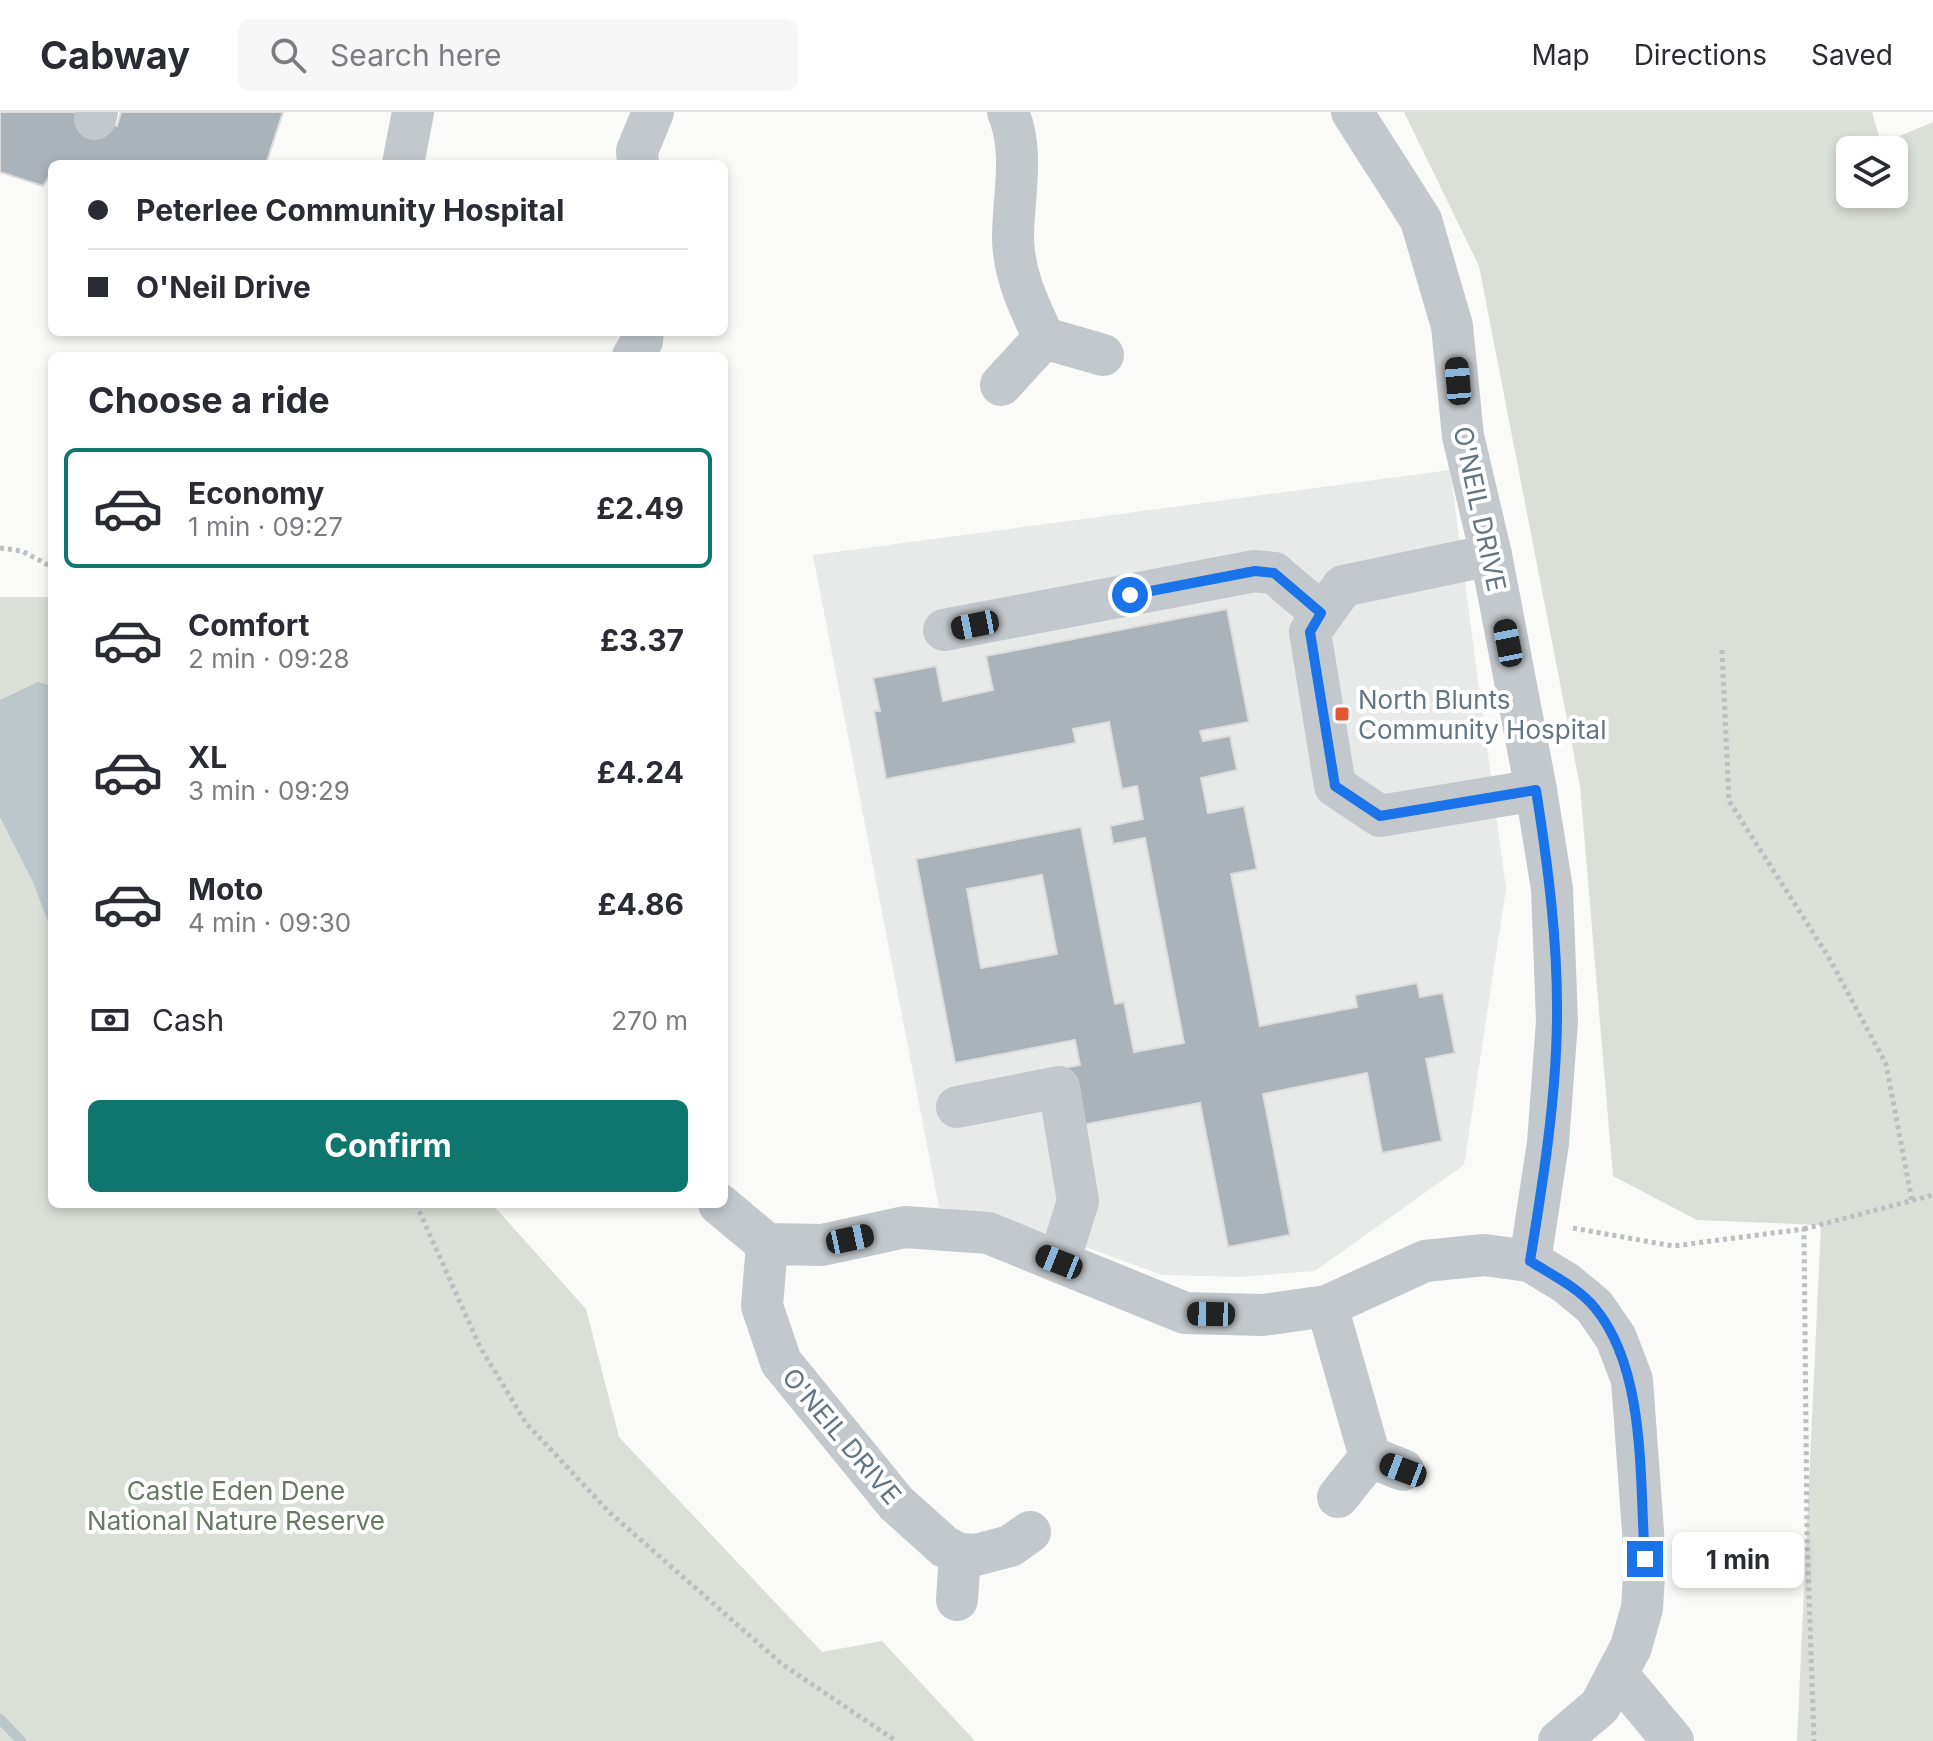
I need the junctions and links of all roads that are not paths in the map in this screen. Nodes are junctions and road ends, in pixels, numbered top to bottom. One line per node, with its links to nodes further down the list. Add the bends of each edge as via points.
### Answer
1 (413, 112): 5 (street)
2 (653, 112): 6 (street)
3 (1008, 112): 7 (street, via 1018,136 1013,241 1021,290)
4 (1352, 112): 10 (street, O'NEIL DRIVE, via 1421,220 1452,326 1463,436)
5 (404, 160)
6 (638, 160)
7 (1044, 338): 8 (street); 9 (street)
8 (1103, 355)
9 (1001, 385)
10 (1491, 555): 11 (street, via 1343,586); 13 (street, O'NEIL DRIVE)
11 (1321, 613): 12 (street, via 1274,573 1255,571); 13 (street, via 1310,632 1335,786 1380,816)
12 (944, 630)
13 (1536, 790): 16 (street, O'NEIL DRIVE, via 1552,889 1557,1021 1548,1143)
14 (957, 1107): 18 (street, via 1059,1087 1078,1201)
15 (724, 1208): 17 (street)
16 (1533, 1242): 19 (street, via 1484,1255 1425,1261); 24 (street, via 1594,1306 1616,1338 1632,1380 1645,1559 1642,1608)
17 (767, 1244): 18 (street, via 822,1245 905,1227 988,1233); 22 (street, O'NEIL DRIVE, via 762,1306 781,1362 896,1503)
18 (1059, 1262): 19 (street, via 1185,1313 1263,1315)
19 (1327, 1306): 20 (street, via 1386,1463)
20 (1338, 1497)
21 (1030, 1532): 22 (street, via 1010,1546)
22 (960, 1554): 23 (street)
23 (957, 1600)
24 (1617, 1674): 25 (street, via 1600,1706); 26 (street)
25 (1559, 1741)
26 (1673, 1741)

